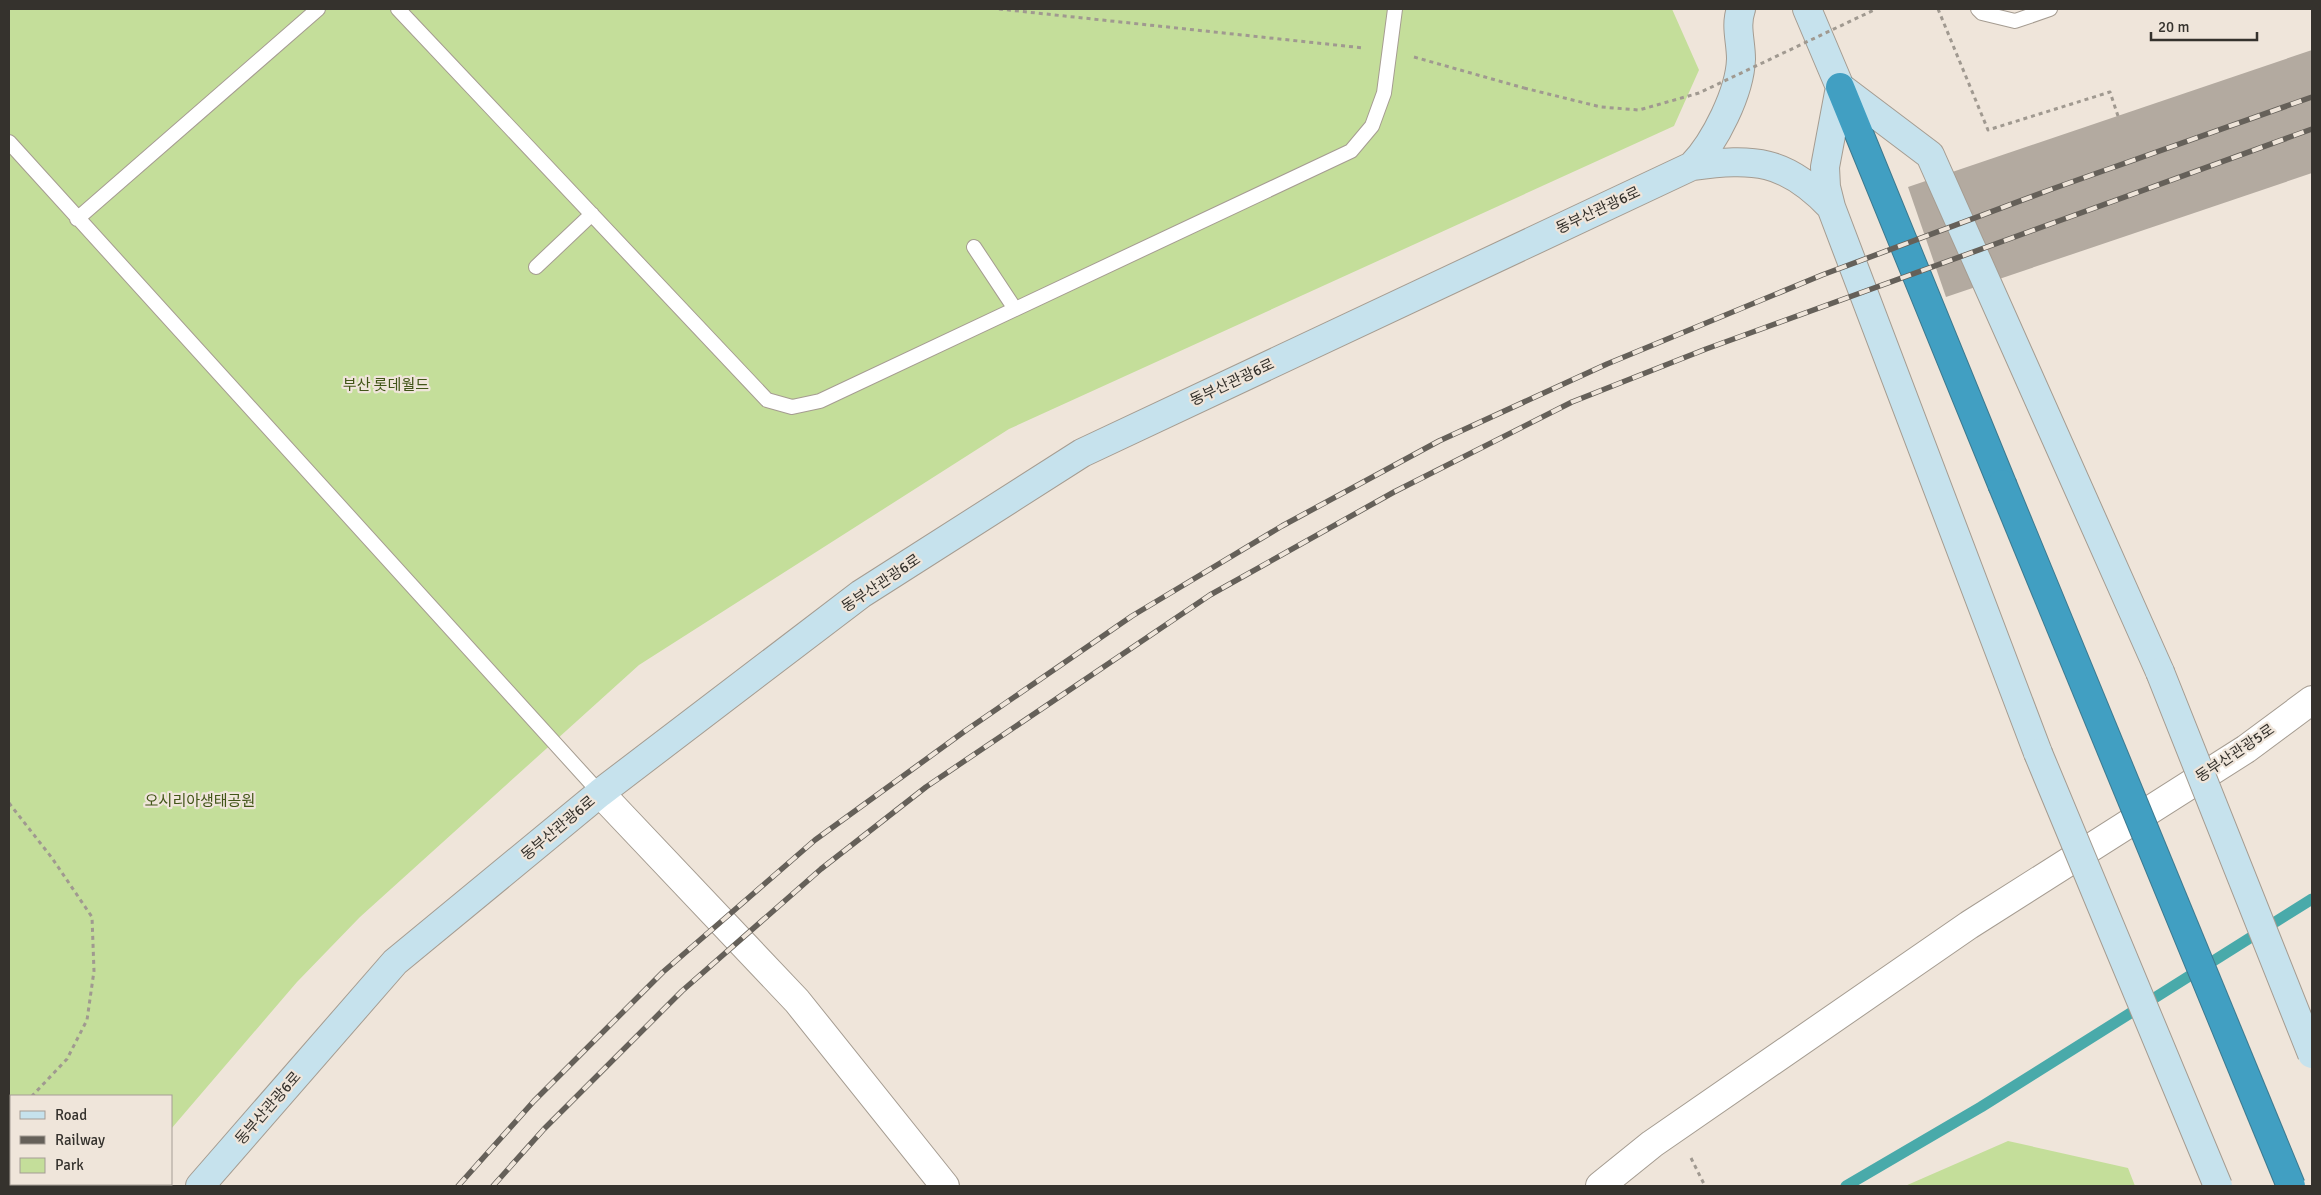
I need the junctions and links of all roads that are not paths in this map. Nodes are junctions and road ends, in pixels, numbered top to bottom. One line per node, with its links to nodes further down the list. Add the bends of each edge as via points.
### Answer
1 (318, 9): 13 (lane)
2 (398, 9): 12 (lane)
3 (1395, 9): 16 (lane, via 1384,93 1372,126 1351,151)
4 (1741, 9): 10 (main road, 동부산관광6로, via 1738,18 1740,76 1720,124)
5 (1807, 9): 8 (main road)
6 (1978, 9): 7 (lane, via 1982,13 2015,21)
7 (2050, 9)
8 (1840, 87): 11 (main road, via 1825,167); 19 (main road, bridge, via 1930,155 2160,672); 24 (highway, bridge)
9 (9, 142): 13 (lane)
10 (1692, 166): 11 (main road, 동부산관광6로, via 1745,162 1784,170 1811,186); 18 (main road, 동부산관광6로, via 1082,453 861,594)
11 (1830, 207): 23 (main road, bridge, via 2038,753)
12 (592, 214): 15 (lane); 16 (lane, via 766,400 792,408 820,401)
13 (77, 219): 18 (lane)
14 (974, 247): 16 (lane)
15 (536, 267)
16 (1015, 309)
17 (2312, 700): 22 (street, 동부산관광5로, via 2246,749 1969,925 1652,1144)
18 (600, 793): 20 (main road, 동부산관광6로, via 395,962); 21 (street, via 797,1001)
19 (2312, 1054)
20 (200, 1186)
21 (945, 1186)
22 (1600, 1186)
23 (2218, 1186)
24 (2291, 1186)

